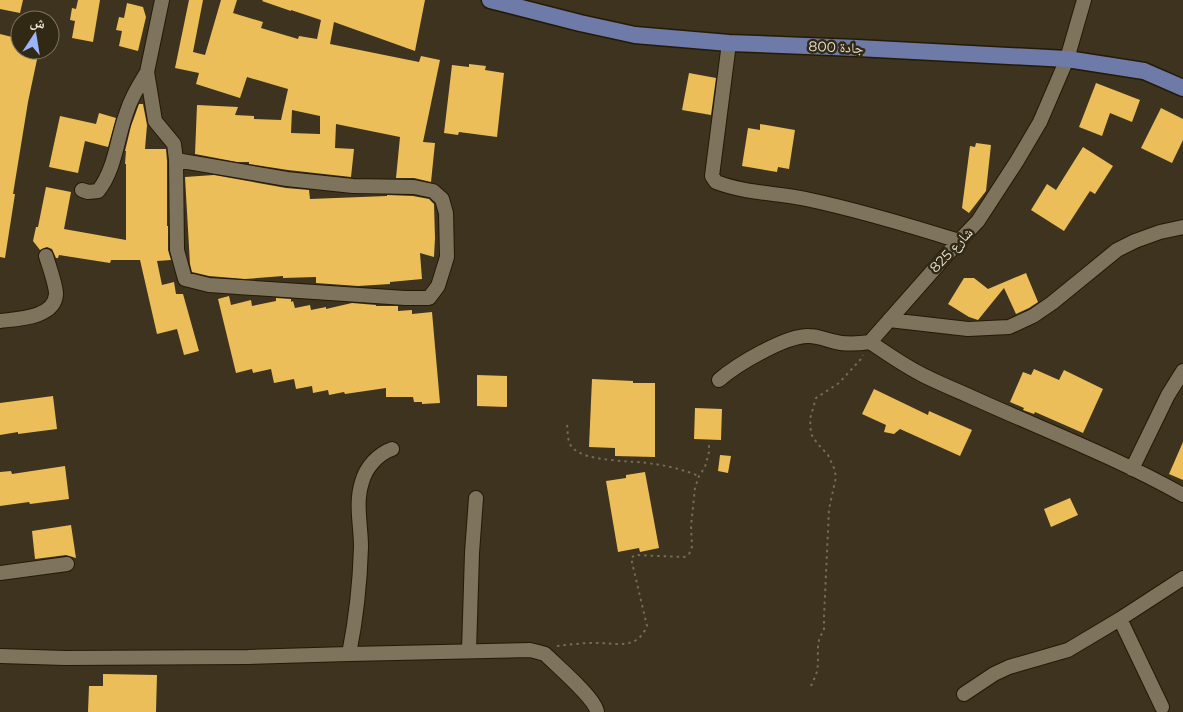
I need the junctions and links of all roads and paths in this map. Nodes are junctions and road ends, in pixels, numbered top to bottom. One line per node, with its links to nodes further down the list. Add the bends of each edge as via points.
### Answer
1 (162, 0): 6 (street)
2 (490, 0): 4 (main road, جادة 800, via 635,35)
3 (1084, 0): 5 (street, شارع 825)
4 (729, 43): 5 (main road, جادة 800); 11 (street, via 712,176 716,182 883,217)
5 (1067, 59): 7 (main road, جادة 800, via 1144,71); 11 (street, شارع 825, via 1040,122 978,221)
6 (148, 72): 8 (street, via 155,121 174,144); 9 (street, via 132,96 104,182 98,191)
7 (1183, 88)
8 (176, 160): 8 (street, via 178,250 185,279 210,285 405,298 429,298 438,286 447,256 446,213 442,199 434,191 287,180)
9 (82, 190)
10 (1183, 227): 13 (street, via 1160,232 1117,250 1052,303 1009,327 968,329)
11 (959, 240): 13 (street, شارع 825)
12 (46, 256): 14 (street, via 55,300 33,317)
13 (889, 320): 15 (street, شارع 825)
14 (0, 321)
15 (870, 342): 17 (street, via 853,345 813,336 799,337 761,353); 21 (street, via 919,373); 33 (path, via 861,359 839,383 816,398 810,419 811,434 828,455 836,477 830,509 824,631 820,635 817,670)
16 (1183, 371): 21 (street)
17 (719, 380)
18 (567, 425): 22 (path, via 569,444 580,454 652,463)
19 (708, 441): 22 (path, via 709,452)
20 (392, 449): 31 (street, via 370,465 362,480 356,623)
21 (1132, 469): 23 (street)
22 (699, 476): 30 (path, via 691,526 692,546 688,554 684,557 635,555 631,558 647,626 643,635 621,645 567,645)
23 (1183, 495)
24 (476, 498): 29 (street)
25 (67, 564): 26 (street)
26 (0, 573)
27 (1183, 578): 28 (street)
28 (1120, 619): 34 (street, via 1068,650 1009,667); 35 (street)
29 (468, 651): 30 (street); 31 (street)
30 (541, 652): 36 (street)
31 (349, 654): 32 (street, via 92,658)
32 (0, 656)
33 (811, 686)
34 (964, 694)
35 (1162, 707)
36 (601, 711)

